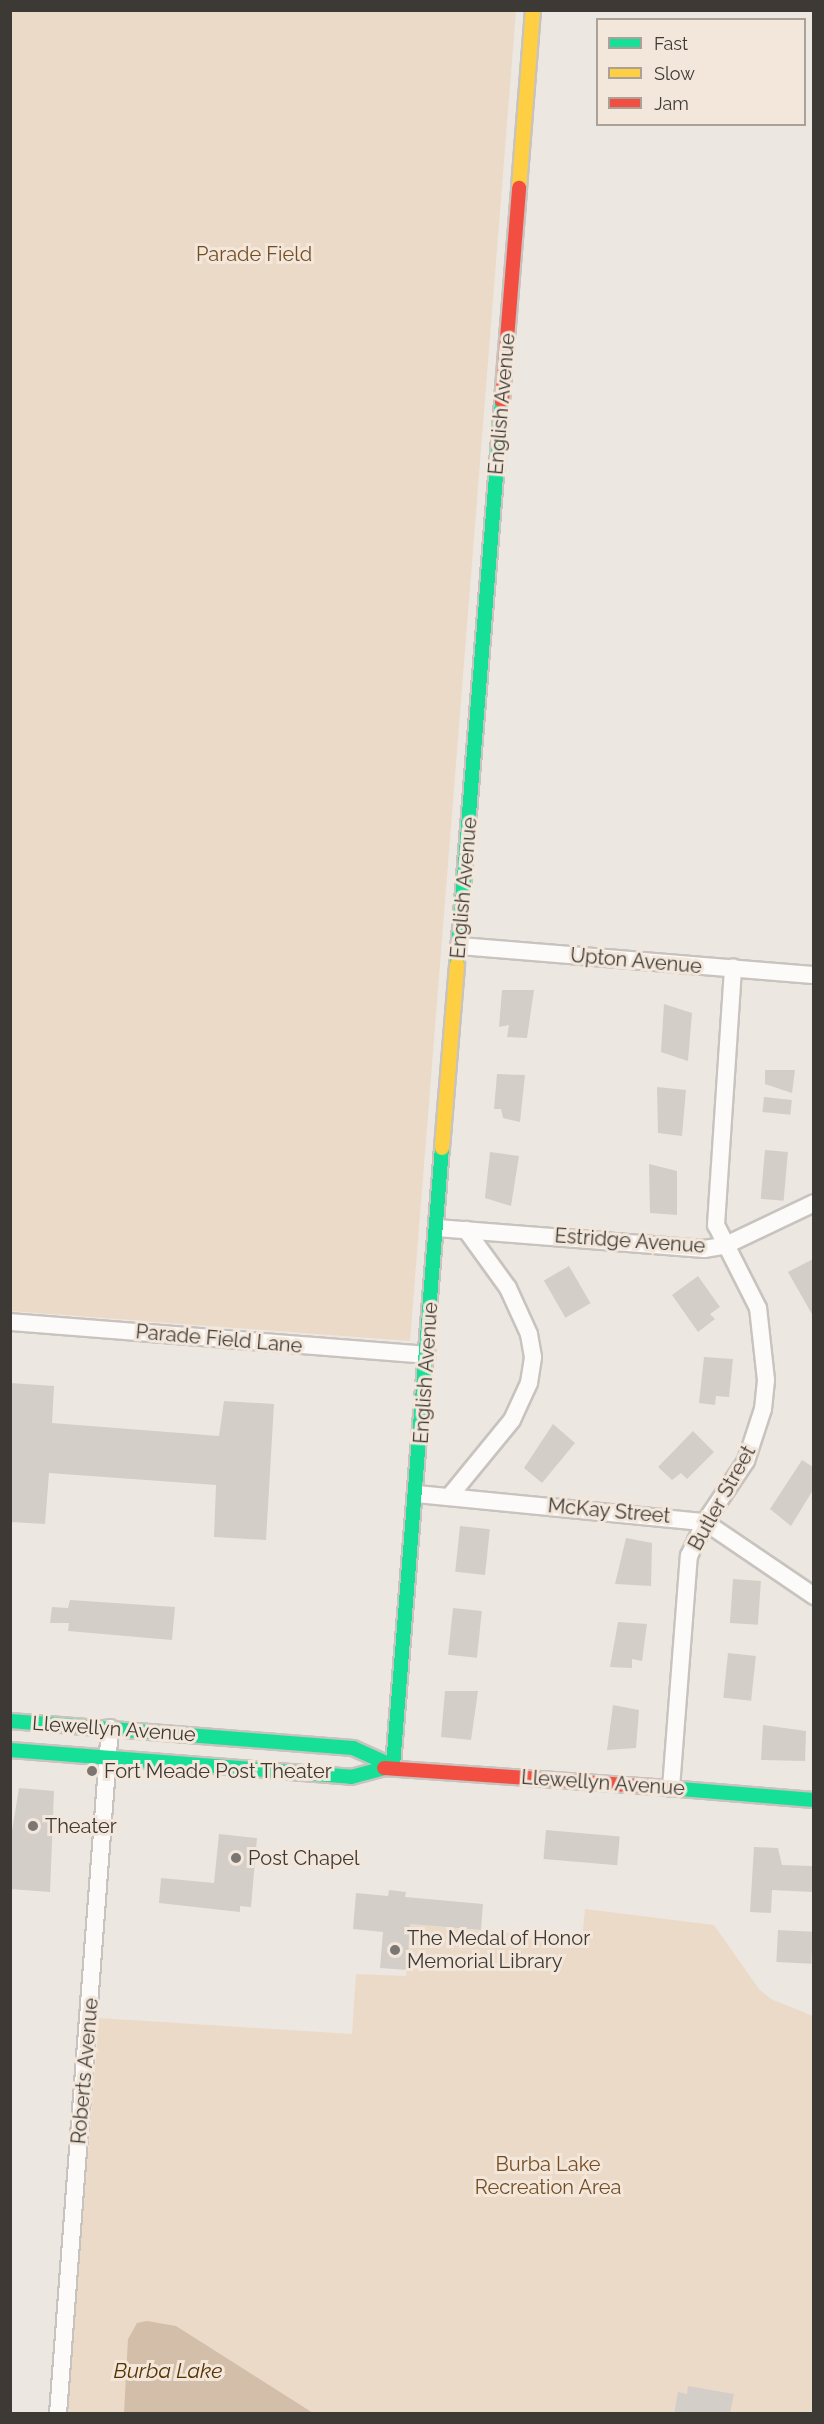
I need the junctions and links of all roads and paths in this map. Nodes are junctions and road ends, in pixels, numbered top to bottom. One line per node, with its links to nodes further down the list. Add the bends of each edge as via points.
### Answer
1 (533, 10): 2 (street, English Avenue)
2 (459, 946): 3 (street, Upton Avenue); 6 (street, English Avenue)
3 (733, 968): 4 (street, Upton Avenue); 8 (street, Butler Street, via 716,1225)
4 (813, 975)
5 (813, 1203): 8 (street, Estridge Avenue)
6 (437, 1228): 7 (street, Estridge Avenue); 10 (street, English Avenue)
7 (466, 1230): 8 (street, Estridge Avenue, via 704,1249); 12 (street, via 508,1288 529,1334 533,1357 529,1383 512,1420)
8 (724, 1246): 13 (street, Butler Street, via 735,1257 758,1308 766,1380 763,1409 746,1461)
9 (10, 1322): 10 (street, Parade Field Lane)
10 (427, 1355): 11 (street, English Avenue)
11 (417, 1494): 12 (street, McKay Street); 19 (street, English Avenue)
12 (449, 1497): 13 (street, McKay Street)
13 (705, 1522): 14 (street, McKay Street); 20 (street, Butler Street, via 689,1556)
14 (813, 1596)
15 (10, 1721): 16 (street, Llewellyn Avenue)
16 (110, 1728): 18 (street, Roberts Avenue); 19 (street, Llewellyn Avenue, via 353,1748)
17 (10, 1750): 18 (street, Llewellyn Avenue)
18 (109, 1758): 19 (street, Llewellyn Avenue, via 351,1777); 22 (street, Roberts Avenue)
19 (393, 1766): 20 (street, Llewellyn Avenue)
20 (671, 1788): 21 (street, Llewellyn Avenue)
21 (813, 1800)
22 (58, 2414)

